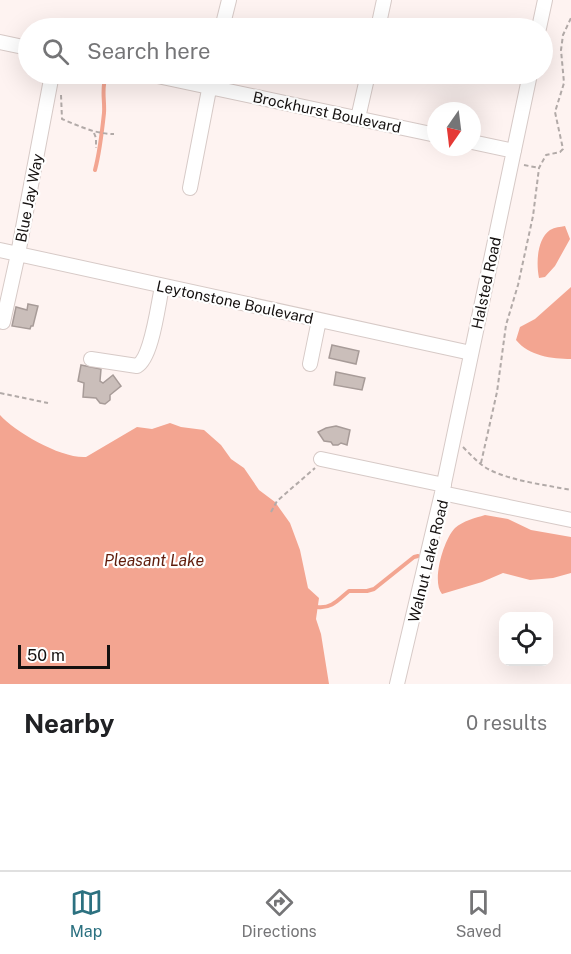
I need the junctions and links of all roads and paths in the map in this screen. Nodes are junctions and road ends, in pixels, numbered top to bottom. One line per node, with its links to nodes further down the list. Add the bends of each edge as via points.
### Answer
1 (229, 0): 4 (street)
2 (384, 0): 5 (street)
3 (545, 0): 6 (street)
4 (224, 18)
5 (380, 18)
6 (541, 18)
7 (571, 18): 36 (path, via 563,35 564,83 555,112 563,149 546,155 539,168 533,216 506,325 497,392)
8 (0, 42): 9 (street)
9 (18, 46)
10 (50, 84): 25 (street, Blue Jay Way)
11 (54, 84): 17 (path, via 62,95 62,119)
12 (210, 84): 23 (street)
13 (226, 84): 16 (street, Brockhurst Boulevard)
14 (366, 84): 16 (street)
15 (528, 84): 22 (street, Halsted Road)
16 (358, 118): 18 (street, Brockhurst Boulevard)
17 (94, 133): 19 (path); 21 (path)
18 (427, 133)
19 (114, 134)
20 (481, 144): 22 (street)
21 (96, 148)
22 (514, 151): 29 (street, Halsted Road)
23 (190, 188)
24 (0, 250): 25 (street, Leytonstone Boulevard)
25 (18, 254): 26 (street, Leytonstone Boulevard); 28 (street, Blue Jay Way)
26 (162, 286): 27 (street, Leytonstone Boulevard); 30 (street, via 144,361 137,366)
27 (319, 320): 29 (street, Leytonstone Boulevard); 31 (street)
28 (3, 322)
29 (471, 352): 34 (street, Halsted Road)
30 (91, 358)
31 (310, 364)
32 (0, 393): 33 (path)
33 (48, 403)
34 (453, 443): 36 (path, via 461,445); 37 (street, Halsted Road)
35 (319, 462): 37 (street); 39 (path, via 277,501)
36 (481, 463): 38 (path, via 520,479)
37 (443, 489): 40 (street, Walnut Lake Road); 41 (street, Walnut Lake Road)
38 (571, 490)
39 (271, 512)
40 (571, 520)
41 (398, 684)

